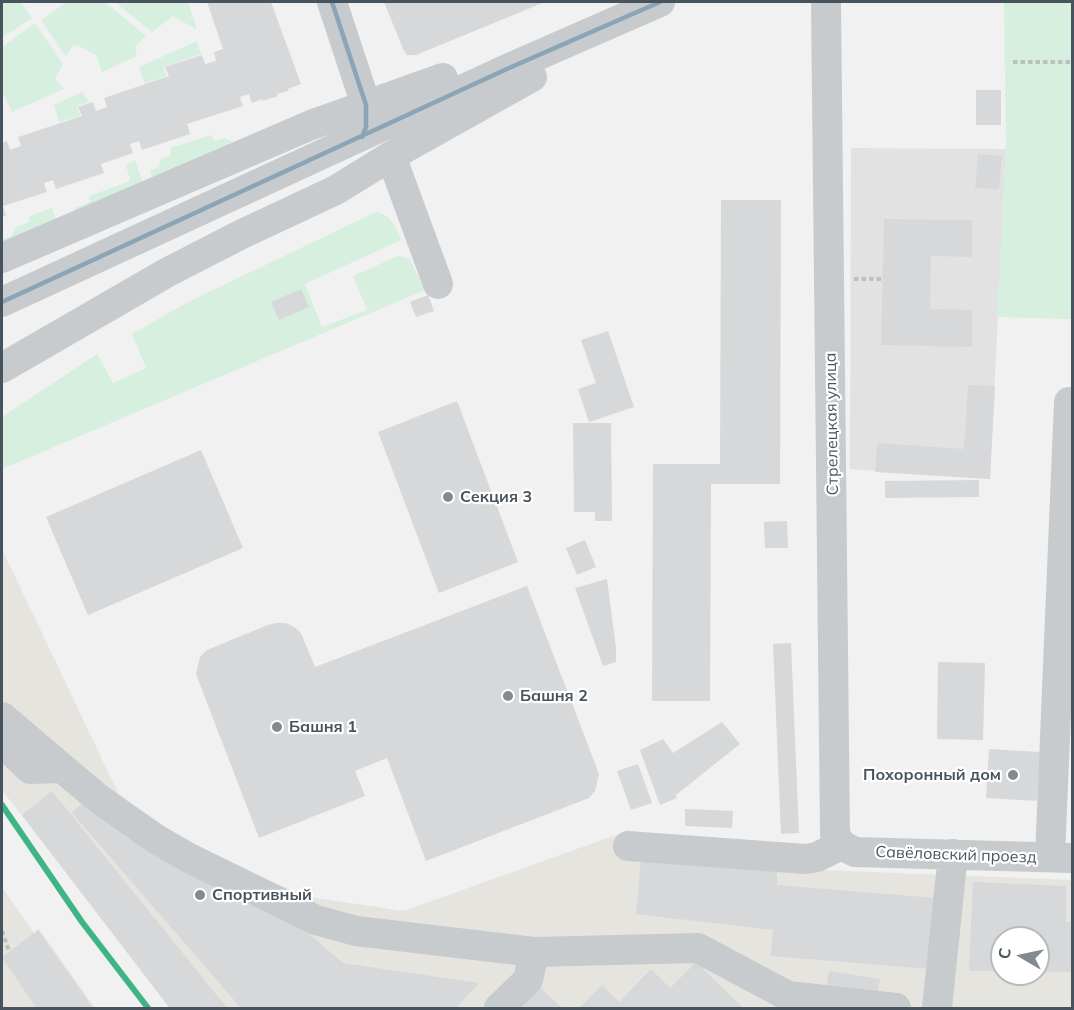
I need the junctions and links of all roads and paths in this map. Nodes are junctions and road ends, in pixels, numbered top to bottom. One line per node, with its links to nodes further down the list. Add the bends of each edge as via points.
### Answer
1 (332, 2): 7 (street)
2 (660, 2): 4 (street)
3 (826, 2): 23 (street, Стрелецкая улица, via 835,834)
4 (597, 28): 7 (street, via 550,37); 8 (street); 9 (street, via 546,69)
5 (1012, 62): 6 (path)
6 (1072, 62)
7 (366, 105): 8 (street); 10 (street)
8 (362, 137): 14 (street)
9 (390, 156): 13 (street); 15 (street, via 336,189 168,272)
10 (2, 258)
11 (847, 279): 12 (path)
12 (882, 279)
13 (438, 284)
14 (2, 302)
15 (2, 368)
16 (1072, 402): 19 (street)
17 (2, 717): 22 (street)
18 (2, 725): 22 (street)
19 (1064, 726): 26 (street)
20 (2, 742): 22 (street)
21 (2, 761): 22 (street, via 10,771)
22 (46, 768): 29 (street, via 189,858 316,920 356,931)
23 (841, 845): 24 (street, via 804,860); 25 (street, Савёловский проезд, via 855,852)
24 (628, 846)
25 (953, 854): 26 (street, Савёловский проезд); 33 (street)
26 (1061, 858)
27 (2, 931): 28 (path)
28 (9, 951)
29 (534, 952): 30 (street, via 698,948 788,996); 31 (street, via 528,980)
30 (887, 998): 32 (street)
31 (499, 1008)
32 (915, 1008)
33 (937, 1008)

